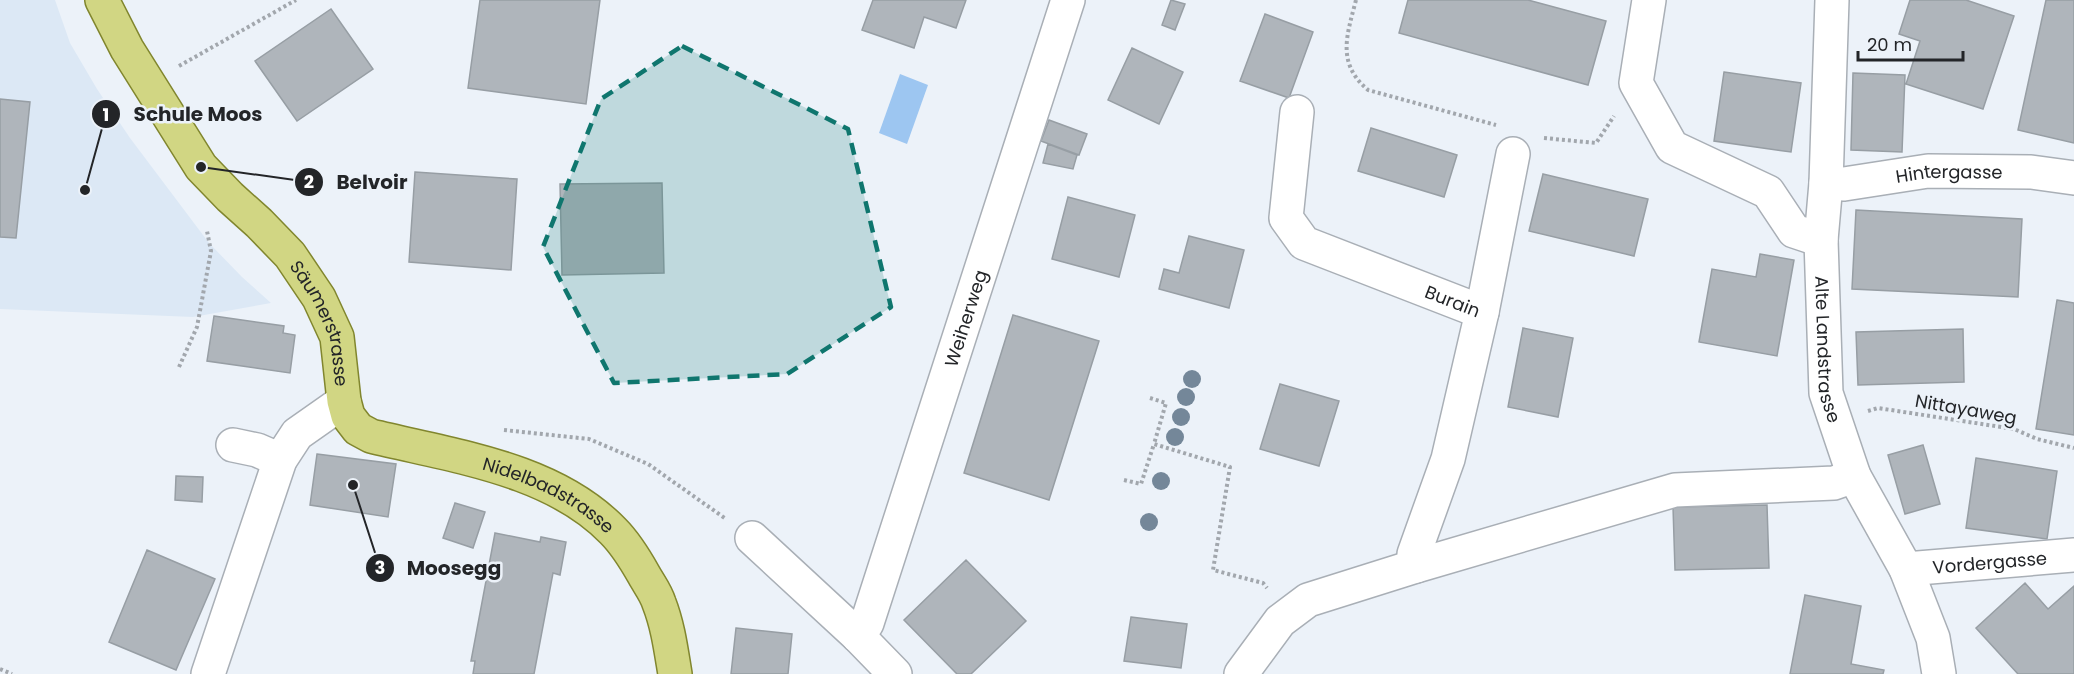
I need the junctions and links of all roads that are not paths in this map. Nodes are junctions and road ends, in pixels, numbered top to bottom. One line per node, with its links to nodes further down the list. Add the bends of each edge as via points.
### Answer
1 (102, 0): 11 (main road, Säumerstrasse, via 127,49 201,167 290,255 319,298 337,337)
2 (1068, 0): 19 (street, Weiherweg, via 867,624)
3 (1649, 0): 9 (street, via 1636,82 1672,147 1768,192 1794,231)
4 (1832, 0): 8 (street, Alte Landstrasse)
5 (1298, 112): 10 (street, Burain, via 1286,218 1304,243)
6 (1526, 145): 10 (street)
7 (2074, 178): 8 (street, Hintergasse, via 2031,172 1928,171 1844,184)
8 (1826, 183): 9 (street, Alte Landstrasse)
9 (1821, 240): 14 (street, Alte Landstrasse, via 1826,393)
10 (1482, 312): 17 (street, Burain, via 1448,459 1414,554)
11 (344, 401): 13 (street, Säumerstrasse, via 297,434); 21 (main road, Nidelbadstrasse, via 348,416 358,429 371,436 475,459 522,476 553,488 605,523 632,553 659,602)
12 (233, 444): 13 (street)
13 (280, 460): 20 (street, Säumerstrasse)
14 (1854, 476): 17 (street, via 1834,483 1675,490); 18 (street, Alte Landstrasse)
15 (752, 538): 19 (street)
16 (2074, 555): 18 (street, Vordergasse)
17 (1416, 566): 23 (street, via 1308,600 1280,621)
18 (1906, 569): 24 (street, Alte Landstrasse, via 1933,638)
19 (858, 636): 22 (street)
20 (208, 674)
21 (675, 674)
22 (895, 674)
23 (1241, 674)
24 (1939, 674)

